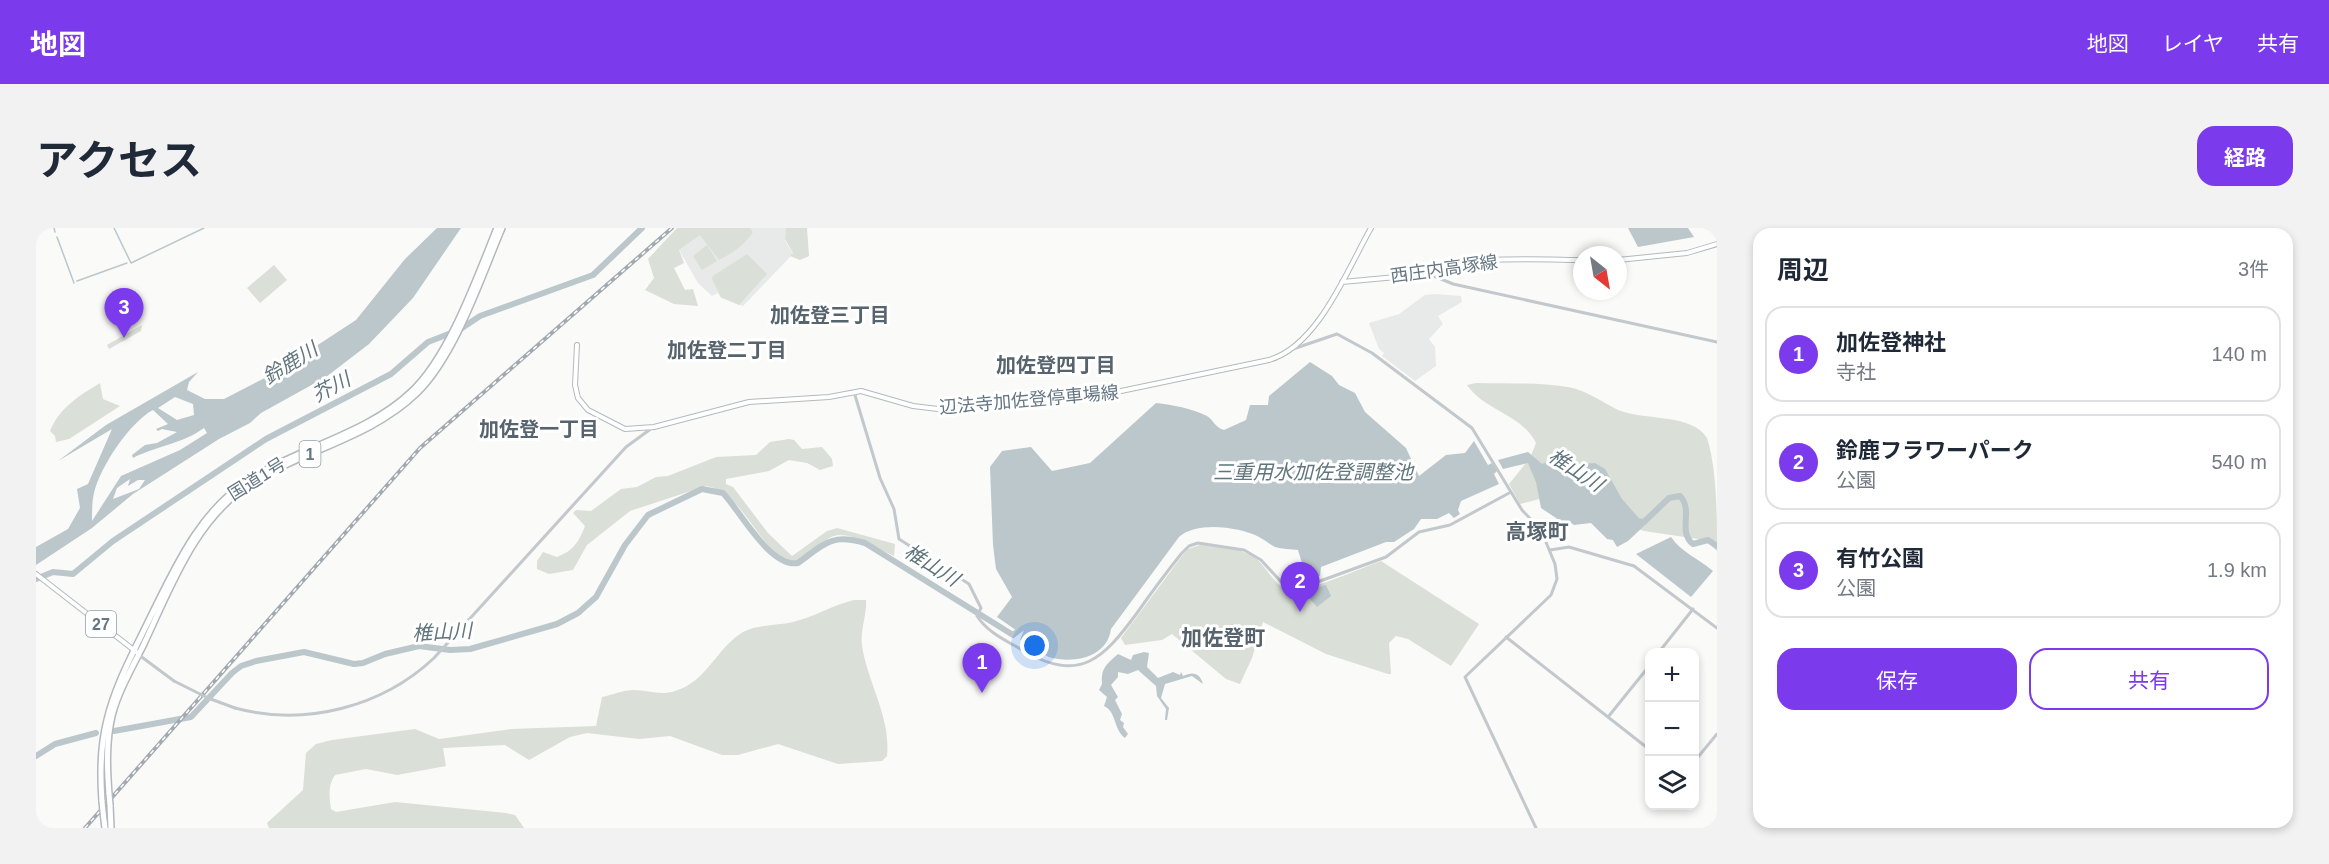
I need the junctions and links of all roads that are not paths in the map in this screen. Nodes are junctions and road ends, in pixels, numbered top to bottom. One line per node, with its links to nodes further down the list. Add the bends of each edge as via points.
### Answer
1 (497, 228): 9 (highway, 国道1号 / 1)
2 (502, 228): 9 (highway, 国道1号 / 1)
3 (1371, 228): 8 (main road, 辺法寺加佐登停車場線)
4 (1717, 244): 5 (main road, via 1688,253)
5 (1627, 259)
6 (1573, 260): 7 (main road, 西庄内高塚線, via 1452,264)
7 (1429, 274): 8 (main road, 西庄内高塚線); 10 (street, via 1453,284)
8 (1341, 282): 12 (main road, 辺法寺加佐登停車場線, via 1314,328)
9 (460, 318): 15 (highway, 国道1号 / 1, via 420,383 402,400); 15 (highway, 国道1号 / 1, via 448,350 427,383 377,422)
10 (1717, 342)
11 (578, 345): 14 (main road, 辺法寺加佐登停車場線, via 575,390 582,404 621,428)
12 (1293, 349): 13 (main road, 辺法寺加佐登停車場線, via 1269,360 1116,393 1034,402 931,409); 16 (street, via 1337,334 1372,353 1474,430)
13 (854, 392): 14 (main road, 辺法寺加佐登停車場線, via 749,402); 16 (street, via 880,478 894,509 899,539 969,584 981,609 977,616 986,628 1054,665 1077,666 1111,648 1180,554 1191,545 1206,543 1244,550 1261,560 1284,585 1300,588 1386,557 1419,532 1450,525)
14 (654, 427): 23 (street, bridge, via 626,447 434,658 391,689 334,710 286,715 235,708 174,681)
15 (342, 436): 23 (highway, 国道1号 / 1, via 266,470 221,502 190,541)
16 (1511, 492): 17 (street, via 1541,530)
17 (1550, 550): 19 (street, via 1569,547 1628,564 1648,574); 21 (street, via 1557,570 1554,590)
18 (36, 574): 23 (main road, 27)
19 (1693, 609): 20 (street); 22 (street)
20 (1717, 628)
21 (1506, 637): 25 (street); 31 (street, via 1465,677)
22 (1662, 648)
23 (136, 653): 29 (highway, 国道1号 / 1, bridge, via 107,718 101,761); 30 (highway, 国道1号 / 1, bridge, via 112,716 107,754)
24 (1645, 671): 25 (street)
25 (1608, 717): 27 (street)
26 (1717, 734): 28 (street)
27 (1645, 746)
28 (1699, 757)
29 (105, 828)
30 (111, 828)
31 (1536, 828)

